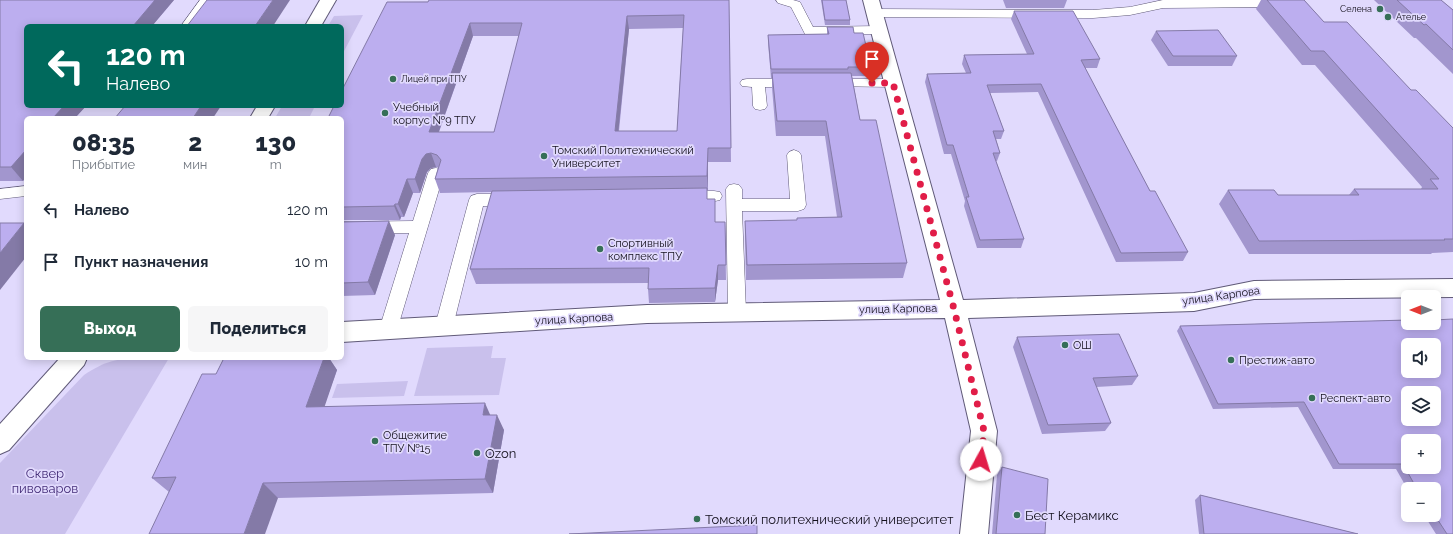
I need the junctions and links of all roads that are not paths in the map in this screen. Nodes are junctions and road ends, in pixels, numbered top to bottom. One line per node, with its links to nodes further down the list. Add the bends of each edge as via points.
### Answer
1 (206, 0): 6 (lane)
2 (328, 0): 7 (street)
3 (782, 0): 5 (lane, via 796,5 810,31)
4 (1288, 3): 5 (lane, via 1163,4 1130,11 1094,14)
5 (875, 14): 8 (street)
6 (188, 24)
7 (314, 24)
8 (893, 83): 9 (lane, via 752,83); 20 (street)
9 (760, 106)
10 (794, 156): 21 (lane, via 798,205 734,197)
11 (436, 174): 17 (lane)
12 (24, 191): 13 (lane)
13 (0, 194)
14 (714, 196): 15 (lane)
15 (667, 197)
16 (524, 199): 22 (lane, via 477,200)
17 (419, 227): 18 (lane); 23 (lane)
18 (344, 228)
19 (1453, 288): 20 (street, улица Карпова, via 1254,290 1194,302)
20 (954, 309): 21 (street, улица Карпова); 27 (street, via 984,431)
21 (737, 312): 22 (street, улица Карпова, via 647,314)
22 (444, 326): 23 (street, улица Карпова)
23 (388, 330): 24 (street, улица Карпова)
24 (344, 332)
25 (73, 360): 26 (street)
26 (0, 442)
27 (974, 534)

